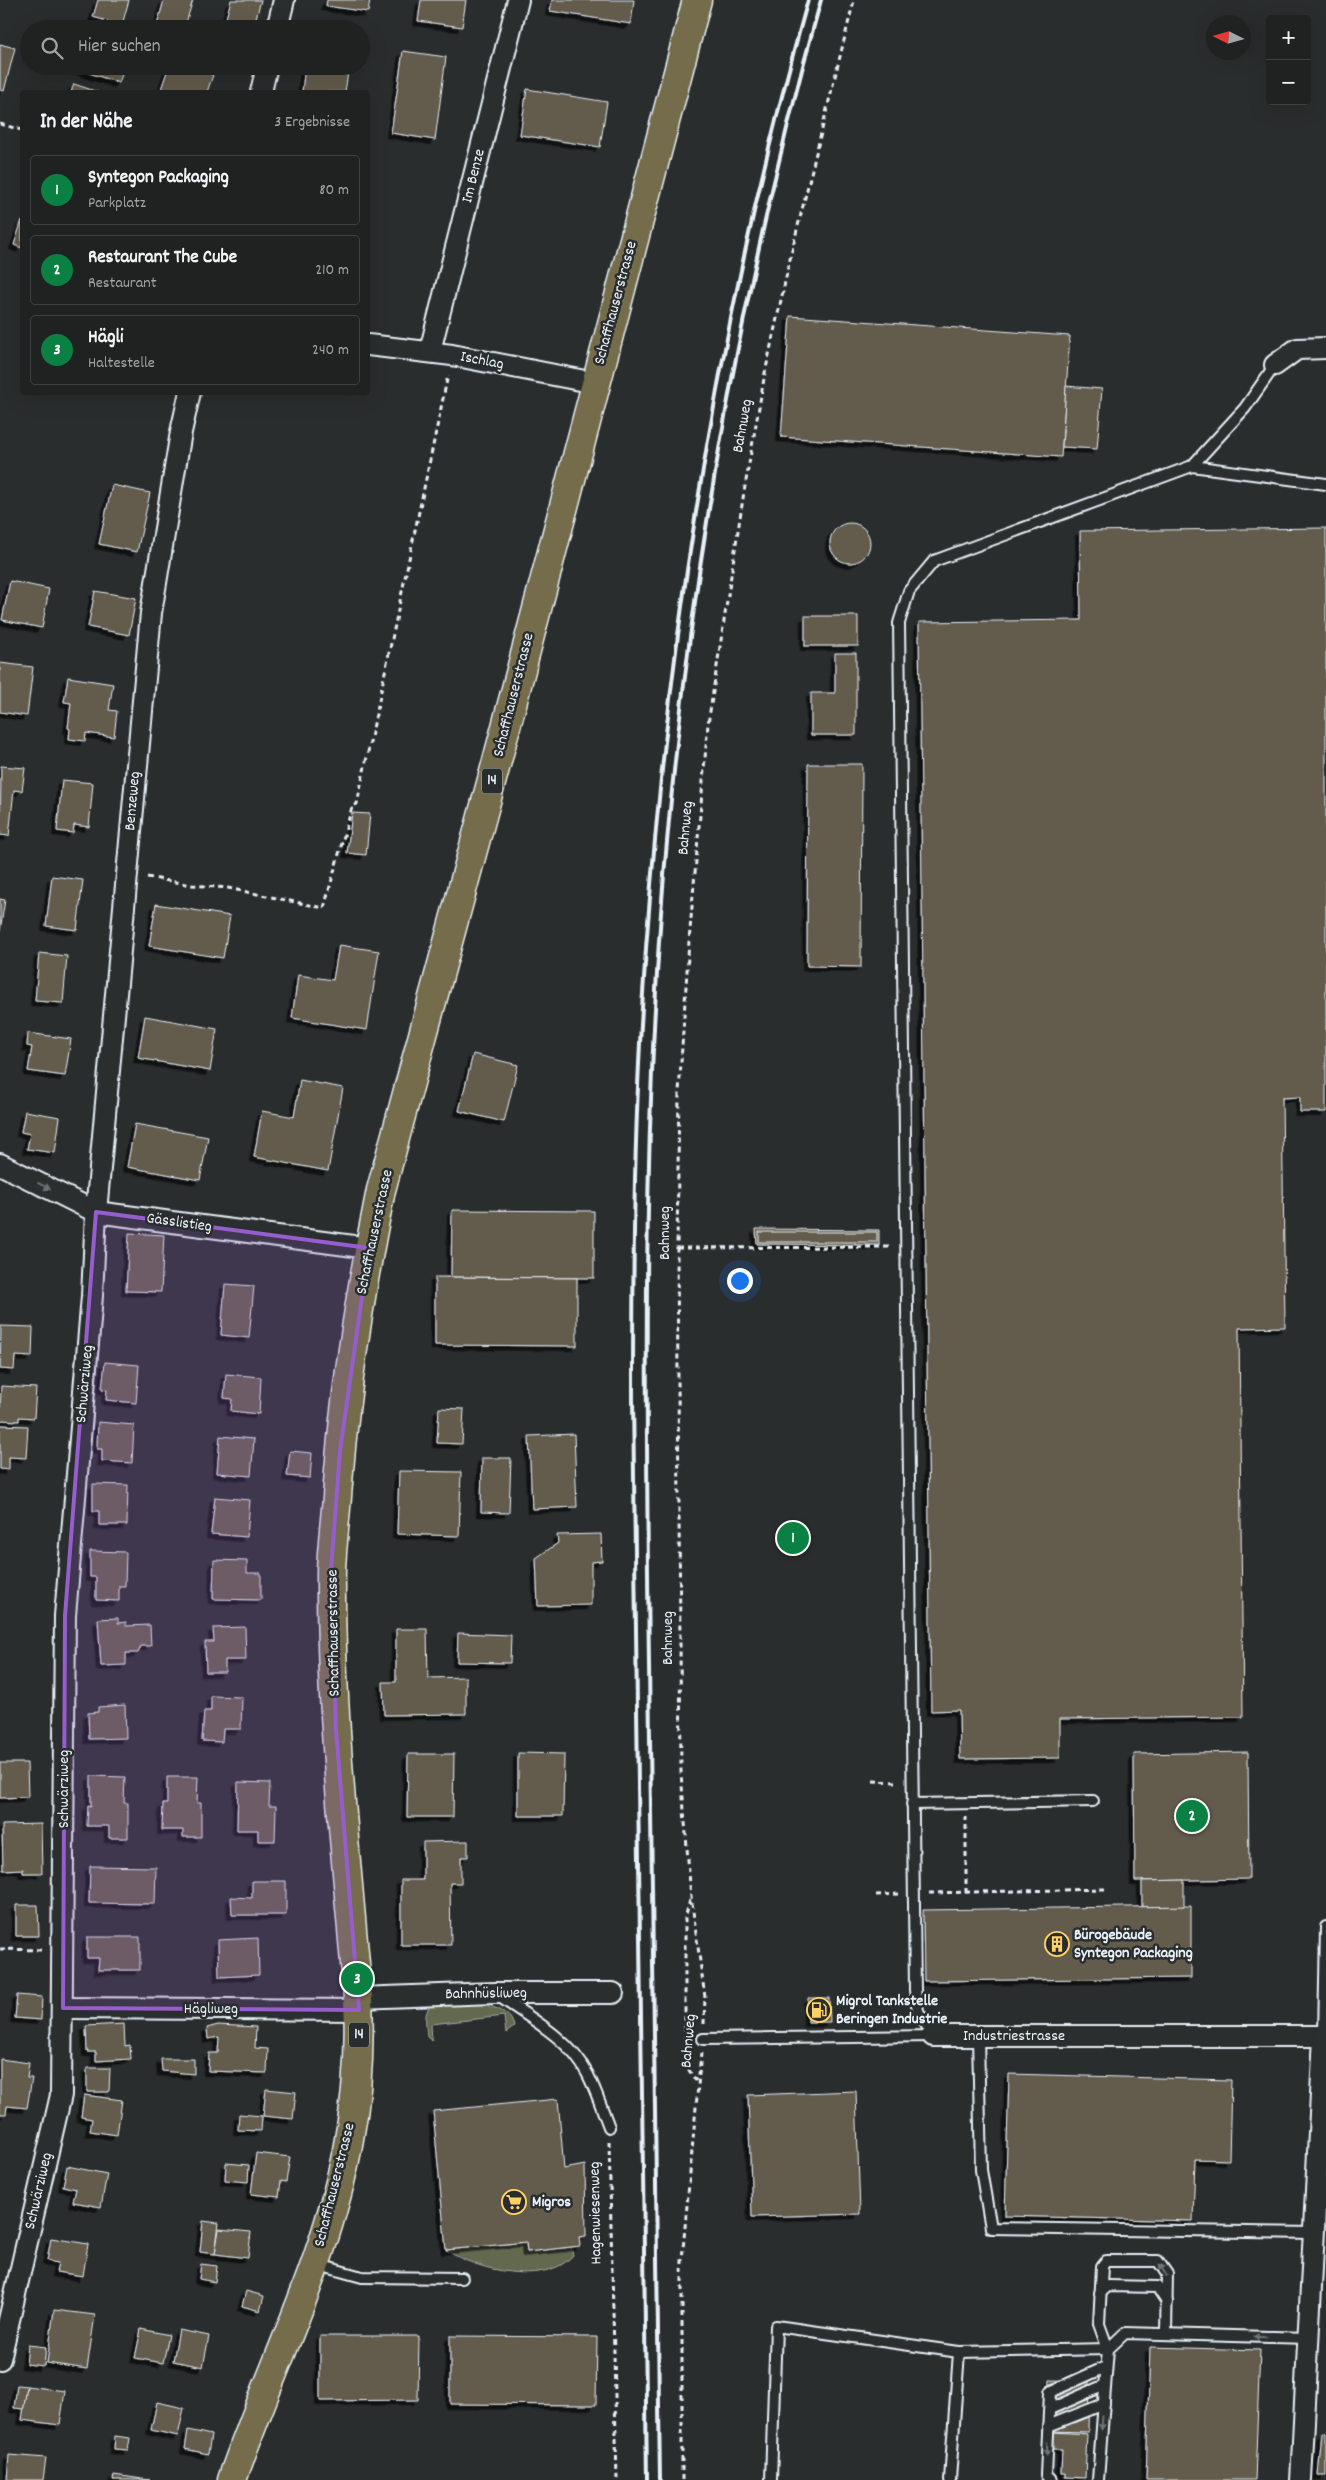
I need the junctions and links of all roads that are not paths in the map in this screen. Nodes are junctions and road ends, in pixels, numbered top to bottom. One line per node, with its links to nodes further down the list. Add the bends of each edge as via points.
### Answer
1 (284, 0): 4 (street)
2 (518, 0): 9 (street, Im Benze)
3 (697, 0): 11 (main road, Schaffhauserstrasse / 14)
4 (278, 20)
5 (265, 75): 6 (street)
6 (261, 90)
7 (370, 345): 9 (street, Ischlag)
8 (1326, 348): 10 (street, via 1297,349)
9 (430, 351): 11 (street, Ischlag)
10 (1274, 365): 13 (lane, via 1245,408)
11 (595, 383): 17 (main road, Schaffhauserstrasse / 14, via 381,1190)
12 (189, 395): 16 (street, Benzeweg, via 151,613)
13 (1192, 466): 14 (lane); 19 (lane, via 934,561 909,591 899,623)
14 (1326, 484)
15 (0, 1164): 16 (street, Gässlistieg, one-way to 16)
16 (96, 1212): 17 (street, Gässlistieg); 24 (street, Schwärziweg, via 65,1616)
17 (369, 1248): 23 (main road, Schaffhauserstrasse / 14, via 340,1451 331,1570 336,1730)
18 (1092, 1801): 19 (lane)
19 (912, 1804): 25 (lane, via 915,1990 918,2011)
20 (1326, 1927): 26 (lane)
21 (494, 1993): 22 (street, Bahnhüsliweg); 23 (street, Bahnhüsliweg); 29 (lane, via 562,2042 578,2060 590,2078)
22 (613, 1993)
23 (359, 2004): 24 (street, Hägliweg); 31 (main road, Schaffhauserstrasse / 14, via 357,2081 349,2140)
24 (63, 2008): 39 (street, Schwärziweg, via 60,2102)
25 (933, 2036): 27 (street, Industriestrasse); 28 (lane, Industriestrasse)
26 (1325, 2036): 27 (street, Industriestrasse); 30 (street)
27 (978, 2037): 30 (lane, via 981,2170 991,2228)
28 (703, 2039)
29 (609, 2127)
30 (1314, 2233): 36 (street)
31 (314, 2264): 32 (lane, via 362,2277); 45 (main road, Schaffhauserstrasse / 14)
32 (462, 2278)
33 (1100, 2293): 34 (lane, via 1108,2286 1157,2287); 34 (lane, one-way to 33, via 1167,2274 1158,2262 1106,2261 1102,2266); 37 (lane, via 1099,2324)
34 (1167, 2302): 35 (lane)
35 (1166, 2334): 36 (lane, one-way to 35); 37 (lane, via 1125,2333)
36 (1309, 2338): 50 (street)
37 (1108, 2349): 38 (lane); 40 (lane)
38 (959, 2352): 46 (lane, via 776,2326); 47 (lane)
39 (0, 2359)
40 (1106, 2367): 41 (lane); 43 (lane, via 1050,2392)
41 (1105, 2385): 42 (lane); 43 (lane)
42 (1104, 2404): 44 (lane); 49 (lane, one-way to 49)
43 (1050, 2409): 44 (lane)
44 (1048, 2426): 48 (lane, one-way to 48, via 1046,2475)
45 (232, 2480)
46 (772, 2480)
47 (950, 2480)
48 (1051, 2480)
49 (1098, 2480)
50 (1302, 2480)

